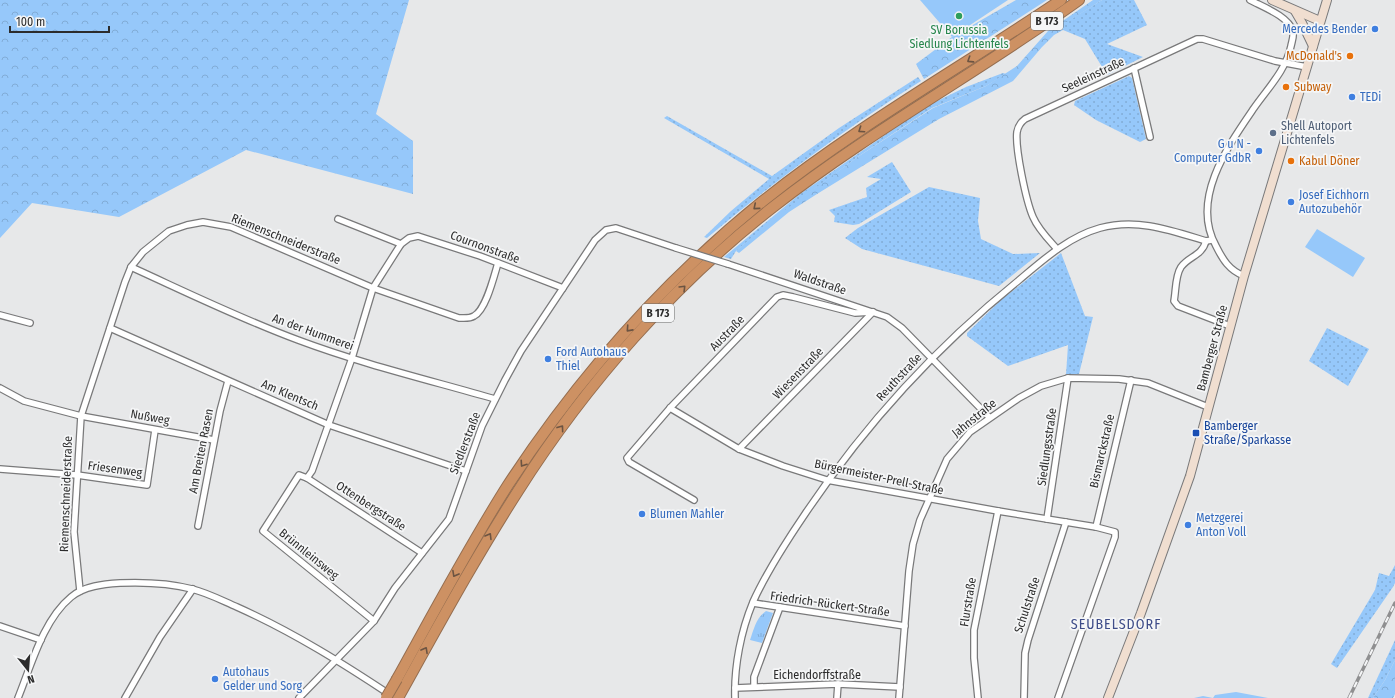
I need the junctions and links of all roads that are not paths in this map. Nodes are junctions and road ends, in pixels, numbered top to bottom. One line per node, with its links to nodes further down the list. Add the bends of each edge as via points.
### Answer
1 (1061, 0): 66 (highway, B 173, one-way to 66, via 824,155 705,251 666,289 596,367 535,446 482,527)
2 (1079, 0): 66 (highway, B 173, one-way to 2, via 545,450 606,370 675,295 712,258 772,207 831,164)
3 (1250, 0): 9 (street, via 1290,24 1294,36)
4 (1272, 0): 6 (street)
5 (1326, 0): 7 (street, Bamberger Straße)
6 (1294, 11): 7 (street); 8 (street)
7 (1320, 21): 8 (street, Bamberger Straße)
8 (1313, 46): 10 (street, Bamberger Straße)
9 (1287, 63): 10 (street, Seeleinstraße); 11 (street, Seeleinstraße, via 1197,39); 15 (street, via 1238,133 1211,185 1206,210)
10 (1307, 67): 20 (street, Bamberger Straße)
11 (1134, 68): 12 (street); 17 (street, Seeleinstraße, via 1025,119 1019,126 1017,133 1020,162 1028,203 1040,230)
12 (1150, 137)
13 (338, 219): 16 (street)
14 (609, 229): 22 (street, Siedlerstraße, via 595,240); 23 (street, Waldstraße, bridge, via 623,230)
15 (1209, 241): 17 (street, Reuthstraße, via 1158,226 1130,223 1098,228); 20 (street, via 1227,266); 26 (street, via 1201,252 1181,267 1174,301 1178,306)
16 (401, 244): 18 (street, Cournonstraße, via 413,236 425,237); 21 (street)
17 (1057, 249): 29 (street, Reuthstraße, via 997,298)
18 (498, 263): 21 (street, Riemenschneiderstraße, via 481,310 467,318 459,318); 22 (street, Cournonstraße)
19 (131, 267): 21 (street, Riemenschneiderstraße, via 150,245 168,231 203,222 249,233); 27 (street, Riemenschneiderstraße); 28 (street, An der Hummerei, via 228,312)
20 (1244, 276): 26 (street, Bamberger Straße)
21 (373, 288): 28 (street)
22 (563, 288): 34 (street, Siedlerstraße, via 521,352)
23 (873, 312): 29 (street, Waldstraße, via 896,323); 35 (street, Austraße, via 855,313 793,297 777,297); 42 (street, Wiesenstraße)
24 (0, 315): 25 (street)
25 (30, 323)
26 (1230, 326): 36 (street, Bamberger Straße)
27 (110, 328): 32 (street, Am Klentsch); 37 (street, Riemenschneiderstraße)
28 (352, 358): 34 (street, An der Hummerei); 39 (street)
29 (932, 358): 38 (street, Waldstraße); 48 (street, Reuthstraße, via 882,411)
30 (1068, 378): 31 (street, Jahnstraße); 38 (street, Jahnstraße, via 1041,386); 52 (street, Siedlungsstraße)
31 (1131, 380): 36 (street, Jahnstraße, via 1148,383); 55 (street, Bismarckstraße)
32 (228, 381): 39 (street, Am Klentsch); 41 (street, Am Breiten Rasen)
33 (0, 388): 37 (street, Nußweg, via 24,401)
34 (495, 399): 44 (street, Siedlerstraße)
35 (670, 408): 42 (street, Bürgermeister-Prell-Straße); 50 (street, Austraße, via 627,458 629,462)
36 (1208, 408): 83 (street, Bamberger Straße, via 1190,476)
37 (81, 416): 40 (street, Nußweg); 45 (street, Riemenschneiderstraße)
38 (989, 417): 49 (street, Jahnstraße, via 956,445)
39 (329, 425): 44 (street, Am Klentsch); 47 (street)
40 (155, 430): 41 (street, Nußweg); 45 (street, Friesenweg, via 147,485)
41 (214, 440): 54 (street, Am Breiten Rasen)
42 (739, 449): 48 (street, Bürgermeister-Prell-Straße)
43 (0, 469): 45 (street, Friesenweg)
44 (466, 470): 56 (street, Siedlerstraße, via 448,519)
45 (77, 475): 58 (street, Riemenschneiderstraße, via 74,532)
46 (300, 475): 47 (street, Ottenbergstraße); 61 (street, Brünnleinsweg, via 263,531)
47 (307, 478): 56 (street, Ottenbergstraße)
48 (827, 480): 49 (street, Bürgermeister-Prell-Straße); 59 (street, Reuthstraße, via 768,571)
49 (928, 499): 51 (street, Bürgermeister-Prell-Straße); 63 (street, Jahnstraße, via 913,544)
50 (694, 500)
51 (998, 511): 52 (street, Bürgermeister-Prell-Straße); 80 (street, Flurstraße, via 974,630)
52 (1047, 519): 53 (street, Bürgermeister-Prell-Straße)
53 (1066, 522): 55 (street, Bürgermeister-Prell-Straße); 81 (street, Schulstraße, via 1028,640 1025,653)
54 (198, 526)
55 (1096, 527): 82 (street, Bürgermeister-Prell-Straße, via 1115,532 1115,537)
56 (422, 553): 61 (street, Siedlerstraße)
57 (193, 589): 58 (street, via 135,582 104,585); 65 (street, via 266,620); 72 (street, via 160,636)
58 (80, 591): 64 (street, via 64,604)
59 (753, 603): 60 (street, Friedrich-Rückert-Straße); 70 (street, Reuthstraße, via 741,641)
60 (780, 607): 63 (street, Friedrich-Rückert-Straße); 68 (street, via 754,677)
61 (374, 621): 65 (street, Siedlerstraße)
62 (0, 626): 64 (street)
63 (905, 626): 69 (street, Jahnstraße)
64 (41, 640): 71 (street)
65 (337, 661): 73 (street, Siedlerstraße); 75 (street)
66 (402, 681): 74 (highway, B 173, bridge); 76 (highway, B 173)
67 (838, 684): 68 (street, Eichendorffstraße); 69 (street, Eichendorffstraße); 78 (street)
68 (754, 686): 70 (street, Eichendorffstraße)
69 (900, 686): 79 (street, Jahnstraße)
70 (735, 688): 77 (street, Reuthstraße)
71 (18, 698)
72 (125, 698)
73 (299, 698)
74 (386, 698)
75 (395, 698)
76 (398, 698)
77 (735, 698)
78 (837, 698)
79 (899, 698)
80 (978, 698)
81 (1024, 698)
82 (1058, 698)
83 (1108, 698)

